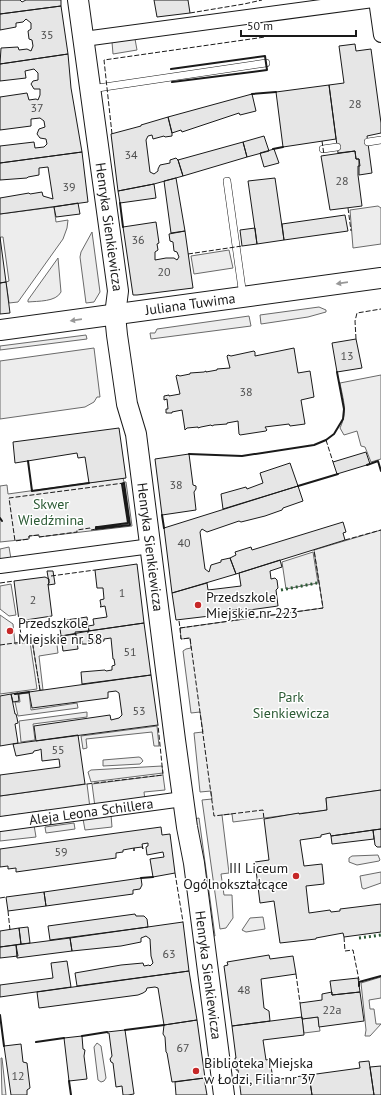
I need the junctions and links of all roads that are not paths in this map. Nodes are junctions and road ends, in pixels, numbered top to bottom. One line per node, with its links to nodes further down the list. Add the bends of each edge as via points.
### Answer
1 (78, 0): 5 (street, Henryka Sienkiewicza)
2 (372, 0): 5 (street)
3 (376, 0): 4 (street)
4 (381, 35)
5 (84, 39): 7 (street, Henryka Sienkiewicza)
6 (266, 64): 7 (lane)
7 (90, 89): 15 (street, Henryka Sienkiewicza, via 118,291)
8 (381, 140): 9 (lane)
9 (368, 142)
10 (337, 147): 11 (lane)
11 (323, 149)
12 (227, 181): 14 (lane)
13 (381, 278): 14 (street, Juliana Tuwima, one-way to 14)
14 (243, 297): 15 (street, Juliana Tuwima)
15 (115, 315): 16 (street, Juliana Tuwima, one-way to 16); 17 (street, Henryka Sienkiewicza, via 126,397 136,434)
16 (0, 330)
17 (151, 546): 18 (street); 19 (street, Henryka Sienkiewicza)
18 (0, 566)
19 (183, 799): 20 (street, Aleja Leona Schillera); 21 (street, Henryka Sienkiewicza, via 195,870)
20 (0, 824)
21 (224, 1095)

